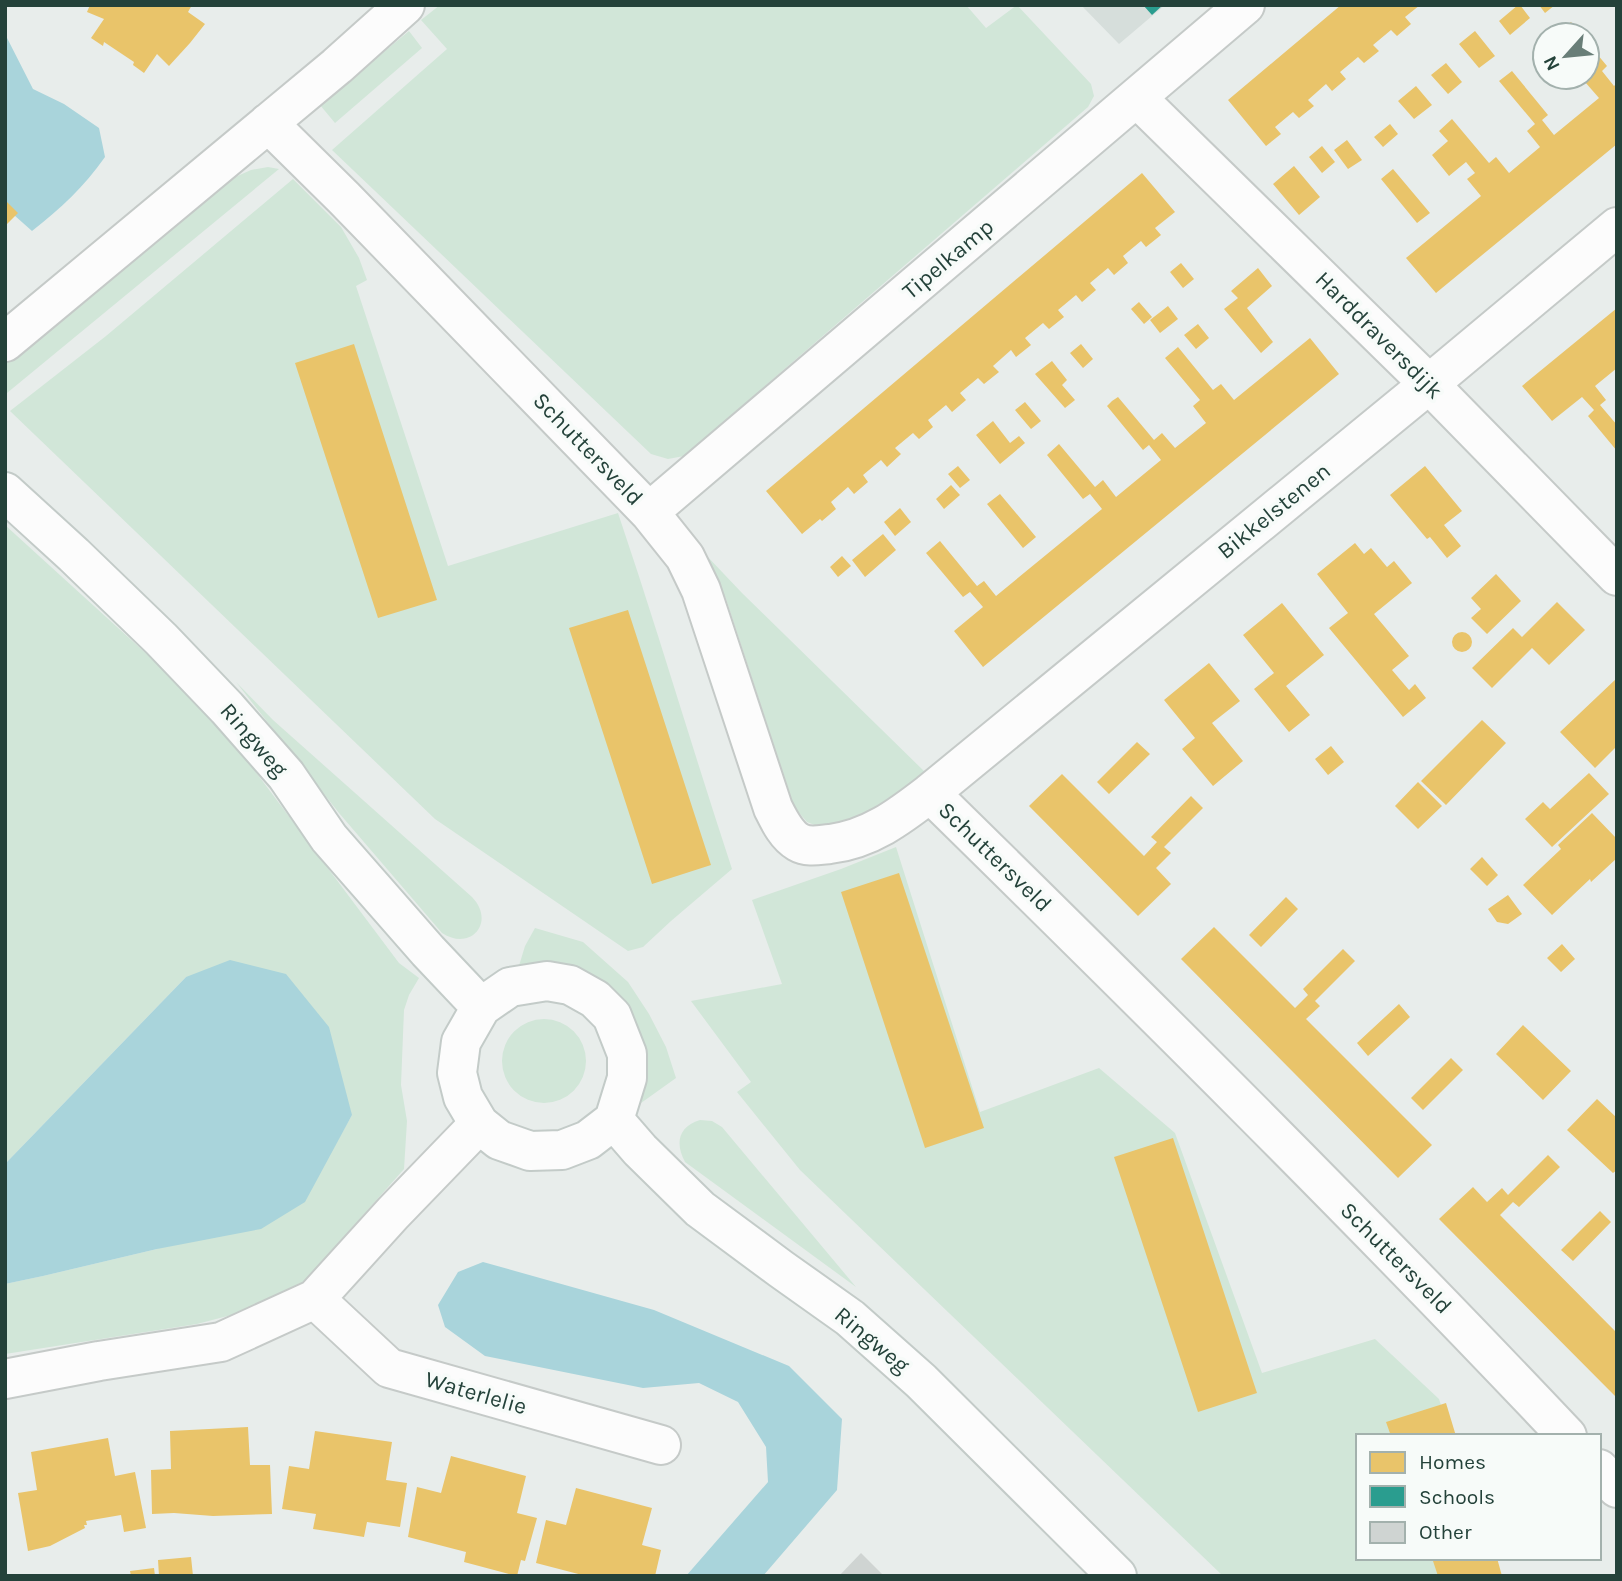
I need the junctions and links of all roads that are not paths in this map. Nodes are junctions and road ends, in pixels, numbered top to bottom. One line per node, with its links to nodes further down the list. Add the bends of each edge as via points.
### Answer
1 (1245, 5): 3 (street, Tipelkamp)
2 (392, 9): 4 (street, via 337,66)
3 (1137, 98): 7 (street, Harddraversdijk); 9 (street, Tipelkamp)
4 (268, 123): 6 (street); 9 (street, Schuttersveld)
5 (1617, 227): 7 (street, Bikkelstenen)
6 (5, 342)
7 (1429, 384): 10 (street, Harddraversdijk); 11 (street, Bikkelstenen)
8 (5, 492): 12 (street, Ringweg, via 162,639 227,708 286,775 329,838)
9 (649, 512): 11 (street, Schuttersveld, via 685,557 701,590 773,808 796,842 811,846 848,842 877,831)
10 (1617, 576)
11 (930, 793): 17 (street, Schuttersveld, via 1170,1029)
12 (481, 1007): 13 (street, via 510,987 547,981 570,985 595,999 612,1016 627,1054 627,1078); 14 (street, via 461,1042 457,1073 463,1097)
13 (614, 1120): 14 (street, via 589,1140 551,1151 530,1151 499,1140); 21 (street, Ringweg, via 700,1209 850,1318 921,1381)
14 (479, 1124): 15 (street)
15 (315, 1298): 16 (street, via 221,1342); 18 (street, Waterlelie, via 389,1368)
16 (5, 1379)
17 (1565, 1434)
18 (661, 1445)
19 (1601, 1471): 20 (street)
20 (1617, 1488)
21 (1117, 1576)

